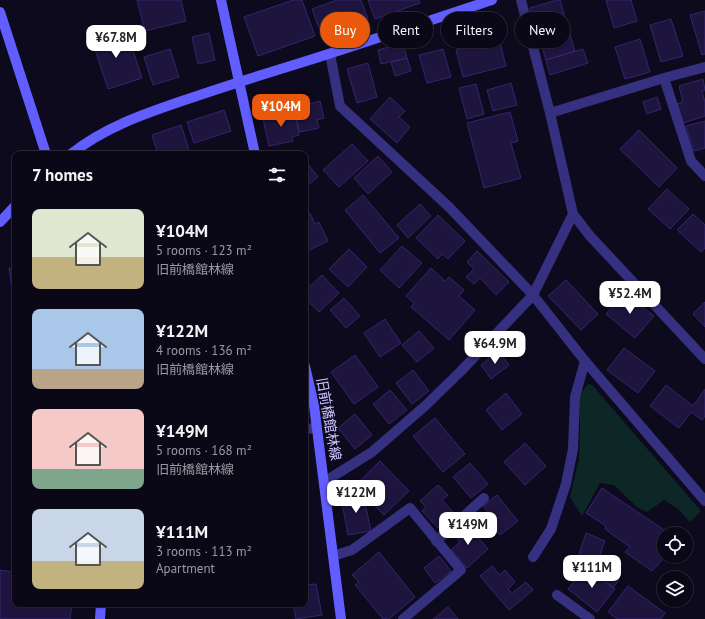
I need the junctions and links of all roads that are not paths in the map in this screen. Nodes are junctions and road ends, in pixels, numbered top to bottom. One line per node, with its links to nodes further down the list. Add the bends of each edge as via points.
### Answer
1 (221, 0): 8 (street)
2 (492, 0): 5 (street)
3 (521, 0): 9 (street)
4 (0, 12): 10 (street)
5 (330, 54): 8 (street); 17 (street, via 340,106 449,207)
6 (705, 67): 7 (street)
7 (664, 78): 9 (street); 13 (street, via 691,161)
8 (238, 82): 11 (street, via 132,118); 12 (street)
9 (550, 113): 15 (street)
10 (45, 151)
11 (75, 151)
12 (255, 151)
13 (705, 176)
14 (12, 209): 16 (street)
15 (573, 214): 17 (street); 18 (street, via 590,236)
16 (0, 222)
17 (533, 294): 19 (street); 23 (street, via 461,372 425,406 372,452)
18 (705, 359)
19 (585, 361): 25 (street); 28 (street, via 575,397 573,449 566,484 551,529)
20 (308, 379): 21 (street, 旧前橋館林線)
21 (317, 428): 22 (street); 23 (street, 旧前橋館林線)
22 (308, 429)
23 (324, 482): 27 (street, 旧前橋館林線)
24 (484, 498): 26 (street)
25 (705, 501)
26 (436, 541): 27 (street, via 410,508 352,550); 33 (street, via 461,570)
27 (333, 556): 32 (street, 旧前橋館林線)
28 (533, 557)
29 (556, 595): 34 (street)
30 (101, 607): 31 (street)
31 (100, 619)
32 (341, 619)
33 (403, 619)
34 (590, 619)

